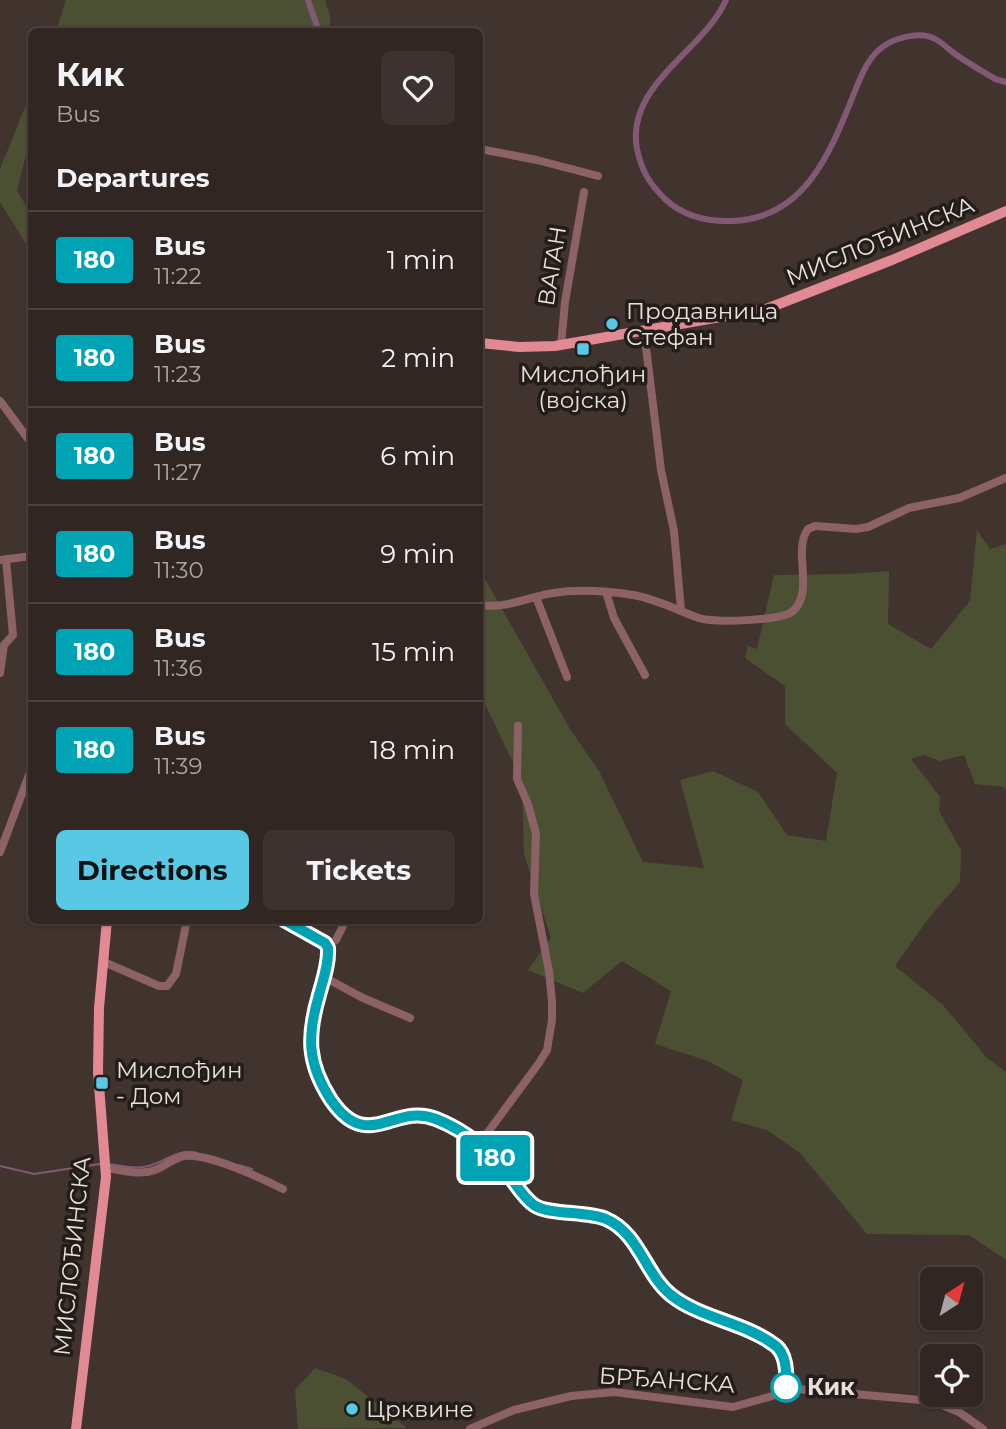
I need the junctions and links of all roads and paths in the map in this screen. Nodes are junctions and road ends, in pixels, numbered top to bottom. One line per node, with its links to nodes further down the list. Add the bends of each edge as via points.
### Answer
1 (483, 150): 2 (street)
2 (598, 176)
3 (584, 192): 7 (street, ВАГАН)
4 (1006, 211): 5 (main road, МИСЛОЂИНСКА, via 775,306)
5 (644, 331): 7 (main road, МИСЛОЂИНСКА); 16 (street, via 661,470 674,531)
6 (483, 343): 7 (main road, МИСЛОЂИНСКА)
7 (561, 345)
8 (0, 401): 9 (street)
9 (28, 439)
10 (1006, 478): 16 (street, via 959,498 909,508 869,527 808,529 803,542 801,600 790,614 713,621)
11 (28, 557): 12 (street)
12 (3, 560): 17 (street, via 13,635 3,649)
13 (606, 592): 14 (street); 16 (street, via 649,598); 18 (street, via 614,618)
14 (536, 597): 15 (street); 19 (street)
15 (483, 605)
16 (681, 611)
17 (0, 673)
18 (645, 675)
19 (567, 677)
20 (518, 726): 31 (street, via 517,779 536,834 534,894 549,971 552,1020 547,1050)
21 (28, 778): 22 (street)
22 (0, 852)
23 (107, 924): 28 (main road, МИСЛОЂИНСКА)
24 (186, 924): 28 (street, via 176,974 167,986)
25 (291, 924): 27 (street)
26 (344, 924): 27 (street)
27 (327, 946): 29 (street)
28 (104, 962): 32 (main road, МИСЛОЂИНСКА, via 98,1075)
29 (324, 977): 30 (street); 31 (street, via 310,1028 311,1053 322,1085 346,1118 363,1126 419,1114)
30 (410, 1018)
31 (480, 1143): 34 (street, via 535,1206 611,1222 631,1240 675,1298 776,1346 784,1360)
32 (106, 1168): 33 (street, via 143,1173 190,1156); 35 (main road, МИСЛОЂИНСКА)
33 (283, 1188)
34 (787, 1391): 36 (street, БРЂАНСКА, via 733,1408 614,1392 571,1396 514,1410); 37 (street, БРЂАНСКА, via 932,1401)
35 (76, 1429)
36 (470, 1429)
37 (984, 1429)

